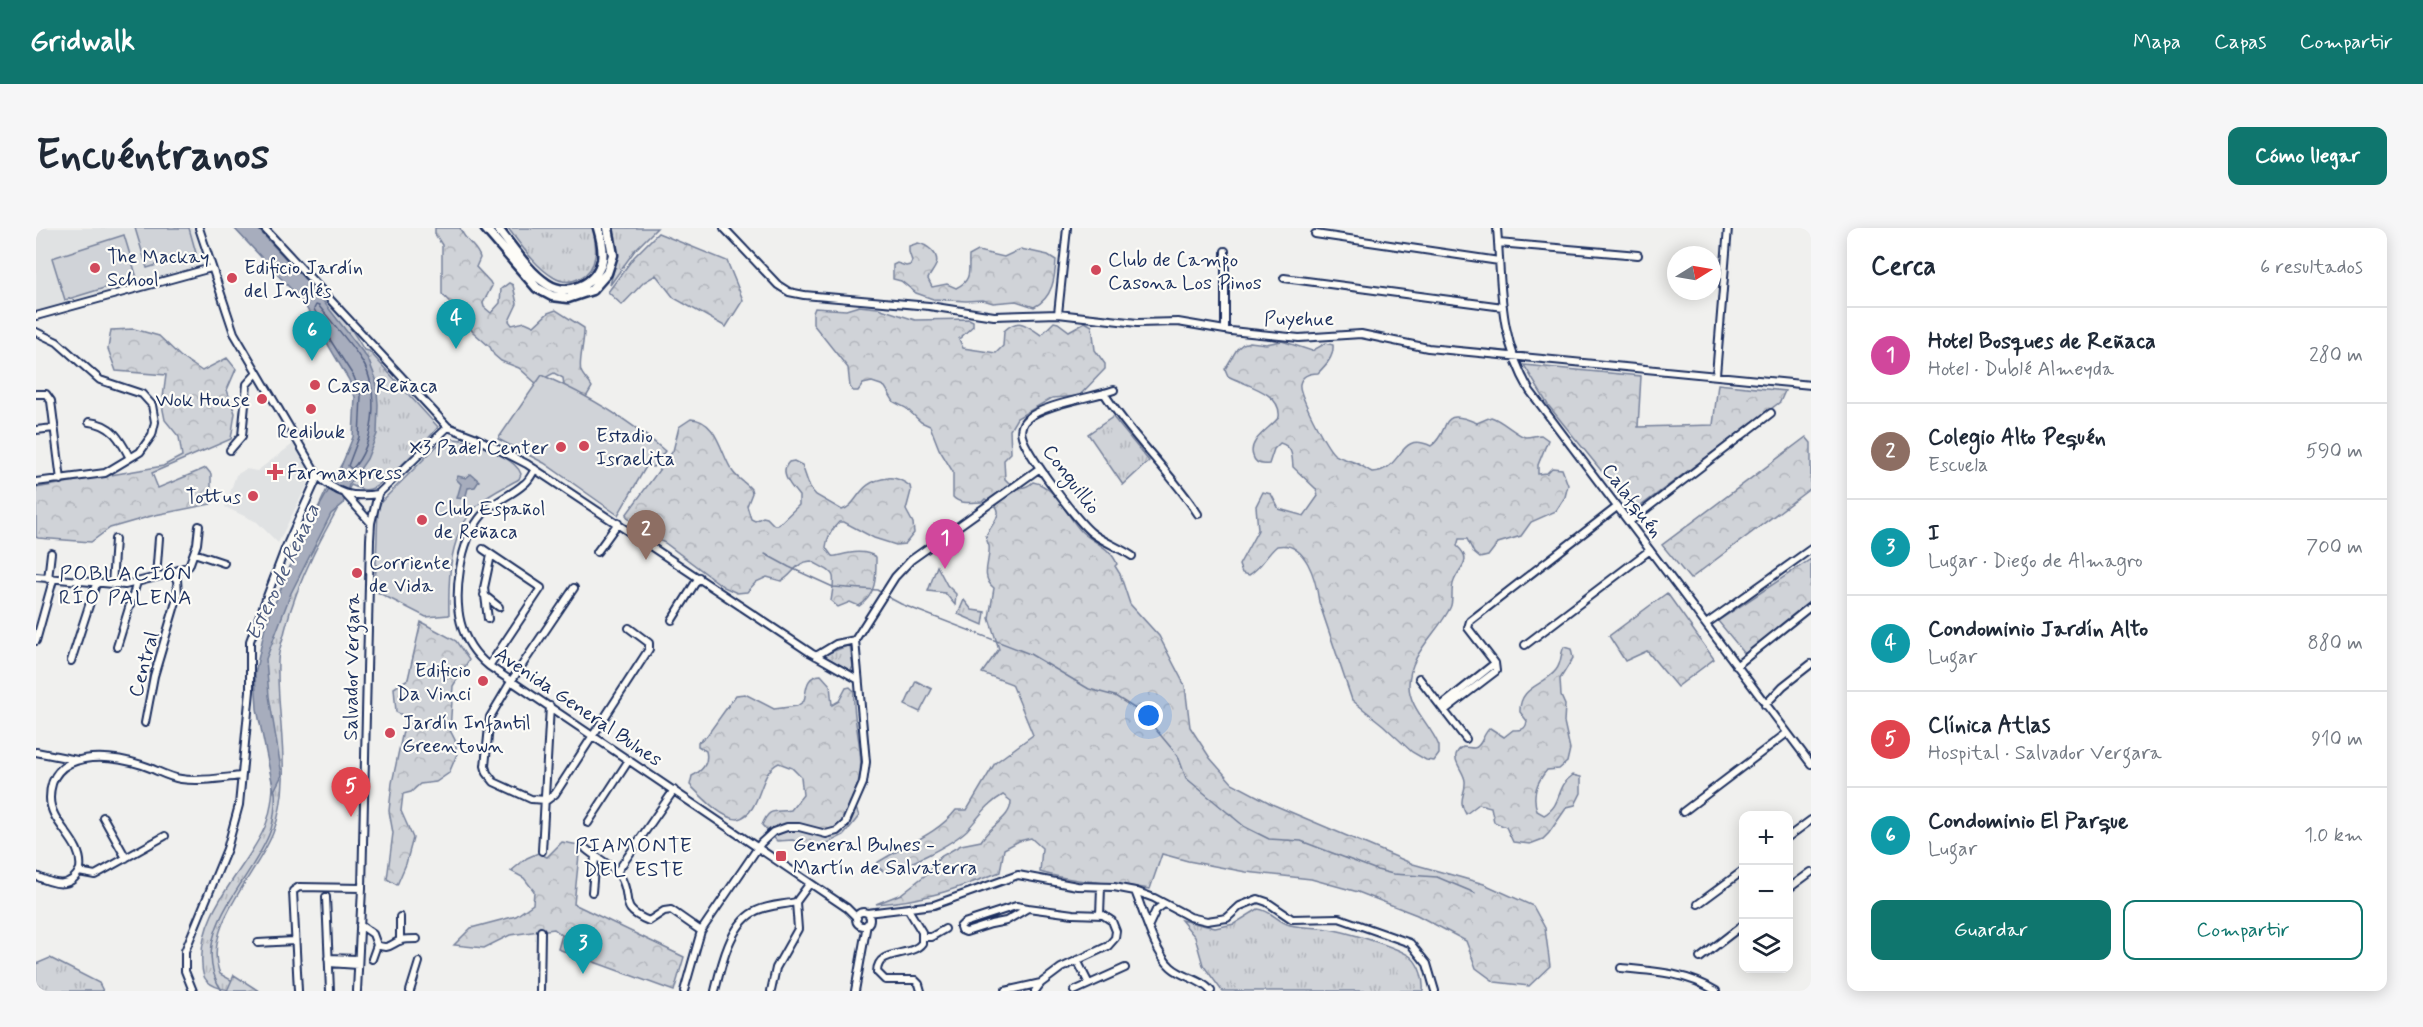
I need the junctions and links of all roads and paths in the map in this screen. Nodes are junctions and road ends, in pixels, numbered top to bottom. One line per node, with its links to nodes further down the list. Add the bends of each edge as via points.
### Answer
1 (199, 228): 16 (street)
2 (264, 228): 32 (street)
3 (486, 228): 6 (main road, via 537,288 563,298 587,293 605,277 612,255)
4 (497, 228): 5 (main road, via 544,282 570,289 586,283 599,268 603,251)
5 (598, 228)
6 (608, 228)
7 (724, 228): 19 (street, Puyehue, via 774,282 789,292 994,316)
8 (1067, 228): 19 (street)
9 (1497, 228): 12 (street, Calafquén)
10 (1728, 228): 25 (street)
11 (1315, 234): 15 (street)
12 (1498, 243): 14 (street); 15 (street, Calafquén)
13 (1225, 251): 21 (street)
14 (1638, 255)
15 (1499, 261): 18 (street, Calafquén)
16 (211, 268): 20 (street); 24 (street, via 234,333)
17 (1284, 278): 18 (street)
18 (1503, 307): 23 (street, Calafquén)
19 (1058, 314): 21 (street, Puyehue, via 1137,323 1178,322)
20 (36, 316)
21 (1225, 330): 23 (street, Puyehue, via 1299,338 1361,334 1416,347)
22 (36, 332): 36 (street, via 63,346 100,380 138,391 149,401 155,416 152,435 147,445)
23 (1512, 356): 25 (street, Puyehue); 47 (street, Calafquén, via 1543,411)
24 (257, 373): 35 (street, via 247,384 242,436); 41 (street)
25 (1716, 375): 26 (street, Puyehue)
26 (1810, 384)
27 (1114, 390): 28 (street)
28 (1104, 393): 38 (street, Conguillio, via 1061,404 1031,416 1023,424 1022,436); 48 (street)
29 (36, 394): 33 (street, via 49,398)
30 (1771, 413): 49 (street)
31 (89, 422): 36 (street, via 110,428)
32 (448, 427): 37 (street); 46 (street)
33 (54, 428): 34 (street); 42 (street)
34 (36, 430)
35 (230, 450)
36 (130, 458): 42 (street, via 105,473)
37 (527, 464): 39 (street); 44 (street)
38 (1040, 468): 62 (street, Conguillio, via 1092,533); 80 (street, via 903,567)
39 (535, 469): 40 (street); 44 (street, Avenida General Bulnes)
40 (542, 474): 44 (street); 51 (street)
41 (318, 476): 45 (street); 103 (street, via 252,632)
42 (61, 480): 43 (street)
43 (36, 482)
44 (524, 484): 87 (street, Avenida General Bulnes, via 482,514 463,551 457,595 459,619 473,650)
45 (344, 494): 46 (street); 50 (street)
46 (378, 494): 50 (street, Salvador Vergara)
47 (1617, 507): 49 (street, Calafquén); 94 (street, via 1469,623 1469,630 1495,663)
48 (1198, 514)
49 (1629, 522): 57 (street, Calafquén)
50 (371, 523): 126 (street, Salvador Vergara)
51 (618, 523): 58 (street); 67 (street)
52 (199, 526): 60 (street)
53 (159, 538): 66 (street)
54 (115, 539): 71 (street)
55 (483, 549): 61 (street)
56 (1811, 549): 78 (street)
57 (1650, 550): 78 (street, Calafquén); 82 (street)
58 (597, 552)
59 (51, 553): 68 (street)
60 (194, 553): 63 (street); 64 (street, via 189,566)
61 (491, 555): 73 (street); 87 (street, via 541,588)
62 (1132, 556)
63 (224, 563)
64 (168, 574): 66 (street); 95 (street, Central, via 177,579 179,589)
65 (36, 577): 68 (street)
66 (156, 577): 69 (street)
67 (699, 578): 77 (street); 84 (street)
68 (51, 579): 70 (street); 81 (street)
69 (137, 582): 71 (street); 83 (street)
70 (96, 584): 71 (street); 85 (street)
71 (112, 585)
72 (574, 588): 90 (street)
73 (484, 596): 75 (street); 76 (street)
74 (1811, 606): 88 (street)
75 (500, 607)
76 (488, 619)
77 (672, 620)
78 (1706, 624): 88 (street, Calafquén)
79 (629, 628): 97 (street, via 649,643 650,649)
80 (855, 640): 84 (street, via 836,644); 91 (street)
81 (36, 641)
82 (1525, 645)
83 (117, 647)
84 (816, 656): 91 (street)
85 (71, 661)
86 (1811, 664): 92 (street)
87 (489, 666): 90 (street, Avenida General Bulnes)
88 (1736, 666): 92 (street, Calafquén)
89 (1419, 678): 94 (street)
90 (512, 680): 93 (street, Avenida General Bulnes); 105 (street, via 488,722 486,770 494,782 534,800)
91 (857, 680): 112 (street, via 866,767 845,824 830,834 799,827 782,828 772,832)
92 (1765, 705): 96 (street, Calafquén)
93 (550, 706): 97 (street, Avenida General Bulnes); 105 (street)
94 (1443, 708): 98 (street)
95 (145, 723)
96 (1787, 733): 102 (street, Calafquén); 106 (street)
97 (594, 736): 101 (street, Avenida General Bulnes); 105 (street, via 555,794)
98 (1466, 739)
99 (36, 752): 100 (street)
100 (76, 760): 103 (street, via 130,762 180,779); 118 (street, via 56,775 50,796 53,813 79,854)
101 (629, 760): 104 (street, Avenida General Bulnes); 109 (street)
102 (1811, 764)
103 (241, 776): 163 (street, via 236,825 184,951 185,971)
104 (674, 790): 112 (street, Avenida General Bulnes); 119 (street)
105 (544, 800): 114 (street)
106 (1683, 812)
107 (103, 817): 116 (street)
108 (1811, 820): 110 (street)
109 (588, 822)
110 (1793, 833)
111 (165, 836): 116 (street)
112 (758, 847): 123 (street, Avenida General Bulnes); 145 (street)
113 (586, 849): 115 (street)
114 (542, 851)
115 (596, 857): 119 (street); 128 (street)
116 (126, 858): 118 (street, via 95,875)
117 (36, 870): 122 (street)
118 (79, 872): 122 (street, via 62,885)
119 (617, 872): 145 (street, via 633,913 652,921 671,910)
120 (1811, 872): 124 (street)
121 (1739, 873): 132 (street)
122 (38, 877)
123 (810, 883): 130 (street); 138 (street, Avenida General Bulnes)
124 (1793, 885)
125 (1101, 887): 127 (street, Avenida General Bulnes); 134 (street, Avenida General Bulnes, via 1018,875 946,901); 136 (street)
126 (362, 888): 140 (street, Salvador Vergara); 149 (street, via 294,889)
127 (1135, 891): 131 (street, Avenida General Bulnes); 141 (street)
128 (592, 892)
129 (326, 897): 155 (street)
130 (796, 902): 170 (street, via 750,915 728,945); 171 (street, via 798,929 776,968)
131 (1164, 904): 141 (street, via 1156,910); 178 (street, Avenida General Bulnes, via 1207,921 1227,918 1240,906 1258,899 1292,919 1339,918 1410,943 1428,964)
132 (1698, 904)
133 (1028, 908): 133 (street, via 1006,908 960,927 966,933 1001,923); 136 (street)
134 (908, 909): 135 (street, Avenida General Bulnes); 146 (street)
135 (892, 912): 138 (street, Avenida General Bulnes); 139 (street, Avenida General Bulnes)
136 (1100, 915): 156 (street, via 1114,924 1113,941)
137 (400, 917): 148 (street)
138 (861, 917): 139 (street); 139 (street); 152 (street)
139 (868, 923): 152 (street)
140 (360, 925): 151 (street, via 373,934); 157 (street, Salvador Vergara)
141 (1149, 925): 177 (street, via 1167,963)
142 (1739, 927): 153 (street)
143 (945, 929): 146 (street)
144 (542, 931): 168 (street)
145 (701, 931): 169 (street)
146 (923, 937): 173 (street, via 918,947 882,959 877,969 885,980 915,981)
147 (417, 939): 148 (street)
148 (400, 941): 151 (street, via 389,947)
149 (294, 942): 150 (street); 164 (street)
150 (258, 943)
151 (377, 945): 154 (street)
152 (862, 946): 172 (street)
153 (1700, 958)
154 (372, 959)
155 (329, 960): 157 (street); 165 (street)
156 (1077, 960): 161 (street); 162 (street)
157 (358, 962): 166 (street, Salvador Vergara)
158 (419, 962): 167 (street)
159 (1125, 968): 162 (street)
160 (1621, 968): 179 (street, via 1668,973)
161 (1041, 983): 174 (street); 175 (street)
162 (1089, 984): 176 (street)
163 (193, 991)
164 (298, 991)
165 (330, 991)
166 (357, 991)
167 (410, 991)
168 (540, 991)
169 (684, 991)
170 (715, 991)
171 (771, 991)
172 (855, 991)
173 (921, 991)
174 (1005, 991)
175 (1035, 991)
176 (1074, 991)
177 (1211, 991)
178 (1435, 991)
179 (1716, 991)

